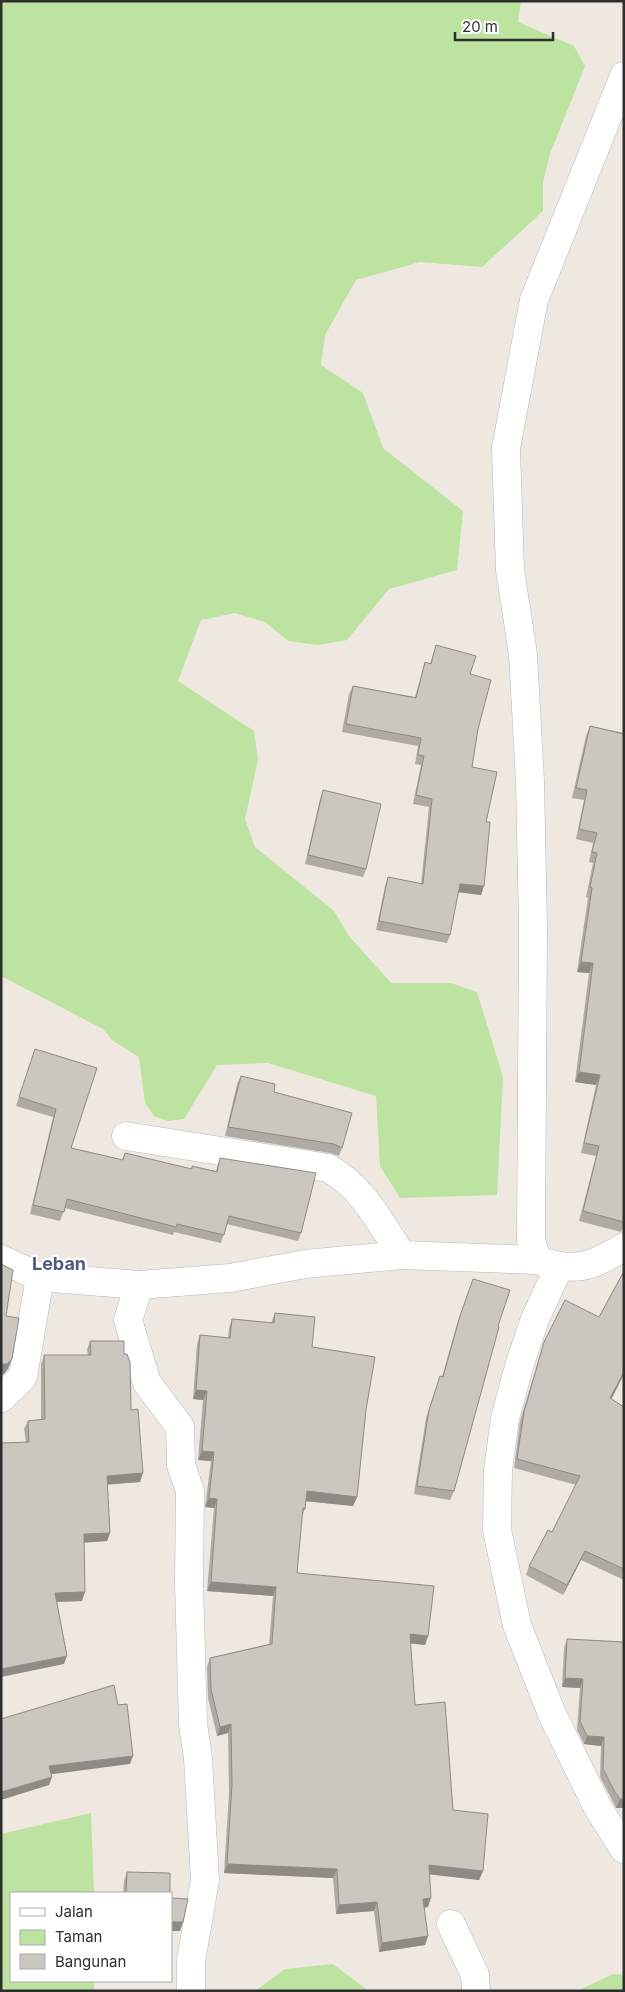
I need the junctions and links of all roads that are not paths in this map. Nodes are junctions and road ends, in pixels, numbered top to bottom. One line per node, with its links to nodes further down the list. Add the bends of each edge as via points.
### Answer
1 (624, 76): 6 (street, via 534,300 506,448 510,570 523,654 530,781 533,927 531,1240)
2 (126, 1136): 4 (street, via 328,1168 359,1190)
3 (624, 1247): 6 (street, via 600,1261 573,1268)
4 (402, 1255): 6 (street); 8 (street, via 305,1264 230,1278)
5 (1, 1259): 7 (street)
6 (548, 1264): 10 (street, via 506,1418 498,1470 497,1530 517,1625 552,1714 598,1808)
7 (40, 1277): 8 (street); 9 (street, via 23,1377)
8 (139, 1285): 12 (street, via 128,1320 147,1383 180,1427 181,1465 190,1491 193,1724 205,1880 190,1962)
9 (1, 1398)
10 (624, 1849)
11 (451, 1924): 13 (street, via 475,1975)
12 (191, 1991)
13 (476, 1991)

